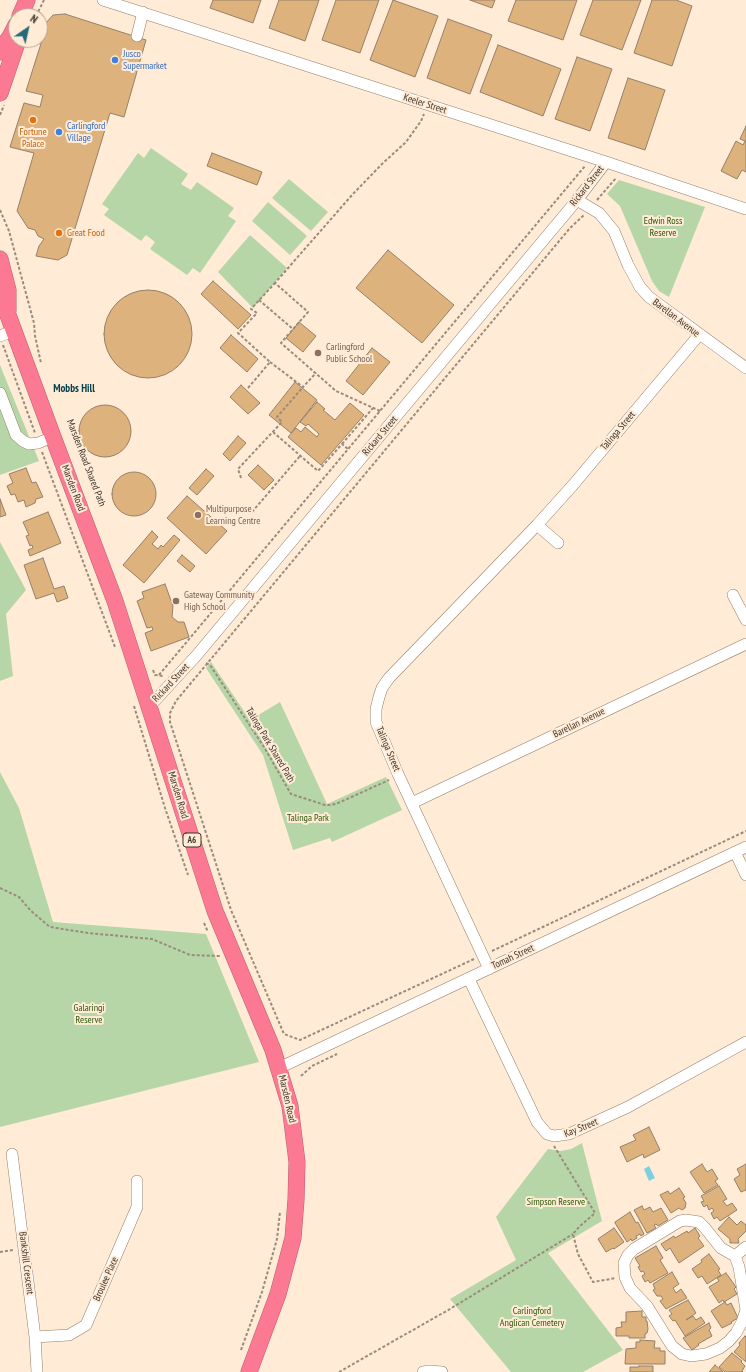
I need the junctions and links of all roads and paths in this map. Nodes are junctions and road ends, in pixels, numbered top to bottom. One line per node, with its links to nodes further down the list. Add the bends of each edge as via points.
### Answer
1 (44, 0): 3 (path)
2 (108, 1): 4 (street, Keeler Street)
3 (33, 8)
4 (142, 12): 5 (street); 10 (street, Keeler Street)
5 (137, 36)
6 (8, 41): 8 (highway)
7 (15, 48): 9 (highway)
8 (0, 52)
9 (0, 93)
10 (427, 105): 11 (street, Keeler Street); 19 (path, via 421,121 406,142 352,195)
11 (606, 162): 14 (street, Rickard Street); 16 (street, Keeler Street)
12 (585, 165): 34 (path, Rickard Street)
13 (616, 178): 15 (path, Rickard Street)
14 (577, 200): 15 (street, Barellan Avenue); 54 (street, Rickard Street, via 196,656)
15 (590, 208): 24 (street, Barellan Avenue, via 599,213 614,231 628,265 648,297); 49 (path, Rickard Street, via 570,228)
16 (746, 209)
17 (0, 210): 27 (path, via 9,231 34,323)
18 (0, 259): 22 (highway, Marsden Road / A6, via 8,290)
19 (275, 283): 21 (path); 23 (path, via 308,312)
20 (0, 297): 22 (highway, Marsden Road / A6)
21 (259, 300): 23 (path); 26 (path, via 251,308 257,313 238,332)
22 (8, 315): 25 (highway, Marsden Road / A6)
23 (293, 330): 29 (path, via 281,343)
24 (699, 335): 28 (street, Barellan Avenue); 42 (street, Talinga Street)
25 (5, 337): 36 (highway, Marsden Road / A6); 36 (path, Marsden Road)
26 (270, 362): 30 (path); 31 (path)
27 (41, 363)
28 (746, 368)
29 (316, 373): 30 (path); 33 (path, via 336,391)
30 (303, 387): 35 (path, via 277,417 282,422)
31 (248, 388)
32 (0, 393): 36 (street, via 16,435 29,444)
33 (373, 408): 34 (path); 37 (path)
34 (380, 411): 38 (path, Rickard Street)
35 (273, 432): 39 (path); 40 (path, via 238,469)
36 (46, 440): 47 (path, Marsden Road); 54 (highway, Marsden Road / A6, via 116,601)
37 (342, 444): 38 (path); 39 (path, via 318,470)
38 (348, 449): 52 (path, Rickard Street)
39 (300, 456): 41 (path)
40 (241, 478)
41 (252, 512)
42 (537, 526): 43 (street); 57 (street, Talinga Street, via 400,665 382,688 376,709 376,722)
43 (558, 543)
44 (733, 595): 45 (street)
45 (746, 620)
46 (746, 644): 57 (street, Barellan Avenue)
47 (116, 651)
48 (204, 662): 49 (path, Talinga Park Shared Path)
49 (207, 664): 55 (path, Rickard Street, via 176,701); 56 (path, Talinga Park Shared Path, via 264,747 291,794 330,805 390,779)
50 (151, 665): 52 (path, via 153,672)
51 (169, 674): 52 (path)
52 (159, 676)
53 (132, 702): 62 (path, Marsden Road)
54 (150, 706): 68 (highway, Marsden Road / A6, via 215,911)
55 (170, 713): 71 (path, Marsden Road, via 170,722 231,910)
56 (393, 785)
57 (412, 803): 67 (street, Talinga Street)
58 (746, 831): 67 (path, Tomah Street)
59 (746, 847): 60 (street, Tomah Street)
60 (735, 852): 61 (street); 69 (street, Tomah Street)
61 (746, 875)
62 (190, 881)
63 (0, 888): 68 (path, via 20,897 31,911 50,927 152,939 190,955)
64 (202, 917): 65 (path)
65 (210, 937)
66 (215, 950): 68 (path)
67 (483, 955): 69 (street, Talinga Street); 71 (path, Tomah Street, via 300,1040)
68 (224, 958): 74 (highway, Marsden Road / A6)
69 (489, 969): 70 (street, Tomah Street)
70 (469, 979): 74 (street, Tomah Street); 76 (street, via 537,1122)
71 (284, 1034)
72 (746, 1042): 76 (street, Kay Street, via 628,1107 569,1134)
73 (337, 1054): 75 (path, via 312,1066)
74 (280, 1068): 87 (highway, Marsden Road / A6, via 290,1106 297,1162 293,1238 278,1294)
75 (301, 1076)
76 (547, 1134): 80 (path, via 595,1213)
77 (12, 1154): 84 (street, Bankshill Crescent)
78 (137, 1181): 84 (street, Broulee Place, via 138,1207 86,1325 69,1335)
79 (281, 1211): 85 (path, via 277,1239)
80 (574, 1234): 83 (path, via 578,1254 593,1282); 88 (path)
81 (746, 1246): 82 (street)
82 (735, 1256): 83 (street, via 722,1248 698,1222 680,1221 628,1255 624,1263); 83 (street, via 746,1310 736,1333 729,1341 706,1354 686,1355 672,1346 647,1306 630,1288)
83 (625, 1277)
84 (35, 1338): 86 (street, Bankshill Crescent)
85 (242, 1350)
86 (36, 1372)
87 (249, 1372)
88 (339, 1372)
89 (423, 1372): 90 (street)
90 (442, 1372)

